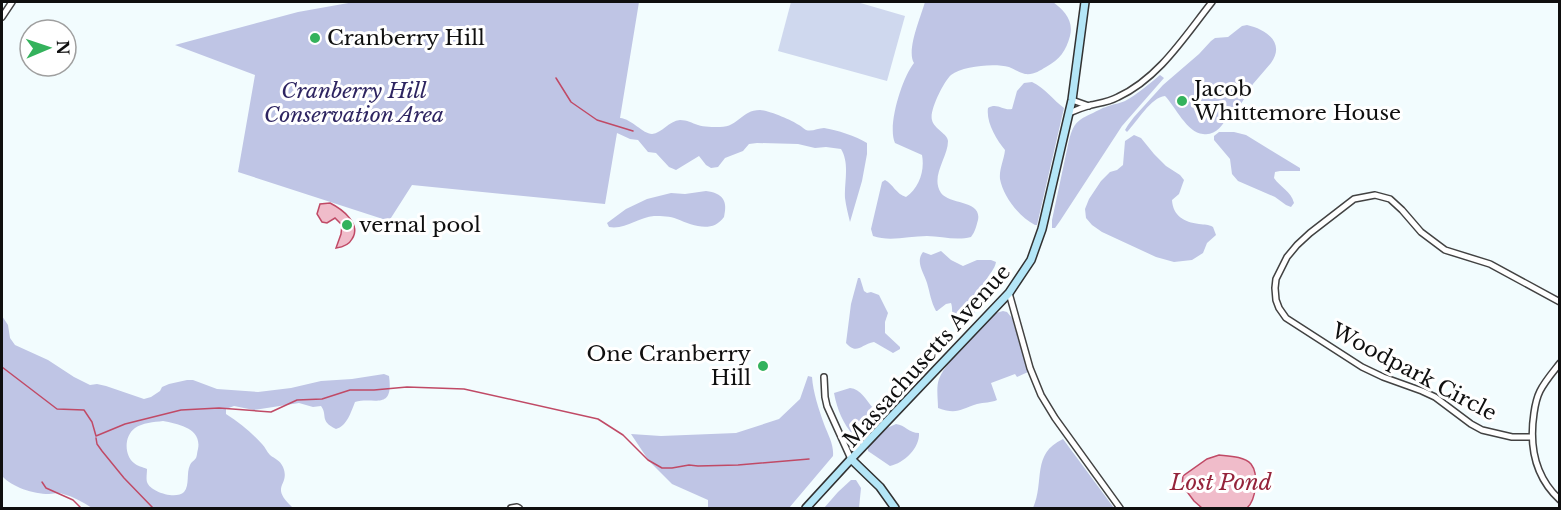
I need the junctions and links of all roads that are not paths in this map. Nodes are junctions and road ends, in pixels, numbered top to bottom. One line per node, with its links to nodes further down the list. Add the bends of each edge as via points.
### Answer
1 (12, 2): 4 (street)
2 (1085, 2): 5 (main road, Massachusetts Avenue)
3 (1212, 2): 6 (street, via 1142,83 1108,102)
4 (2, 17)
5 (1072, 100): 6 (street); 7 (main road, Massachusetts Avenue)
6 (1089, 106): 7 (street)
7 (1069, 113): 8 (main road, Massachusetts Avenue, via 1039,238 1031,260)
8 (1009, 293): 13 (main road, Massachusetts Avenue); 19 (street, via 1041,395)
9 (1560, 302): 12 (street, Woodpark Circle, via 1490,264 1445,250 1420,232 1390,199 1375,195 1354,199 1310,233 1287,257 1276,279 1275,300 1286,318 1362,367 1435,397 1482,430)
10 (1560, 363): 12 (street, via 1539,392)
11 (824, 377): 13 (street, via 827,406)
12 (1532, 437): 14 (street, via 1536,463)
13 (851, 459): 17 (main road); 18 (main road, Massachusetts Avenue)
14 (1560, 500)
15 (511, 508): 16 (street)
16 (519, 508)
17 (806, 508)
18 (896, 508)
19 (1120, 508)

